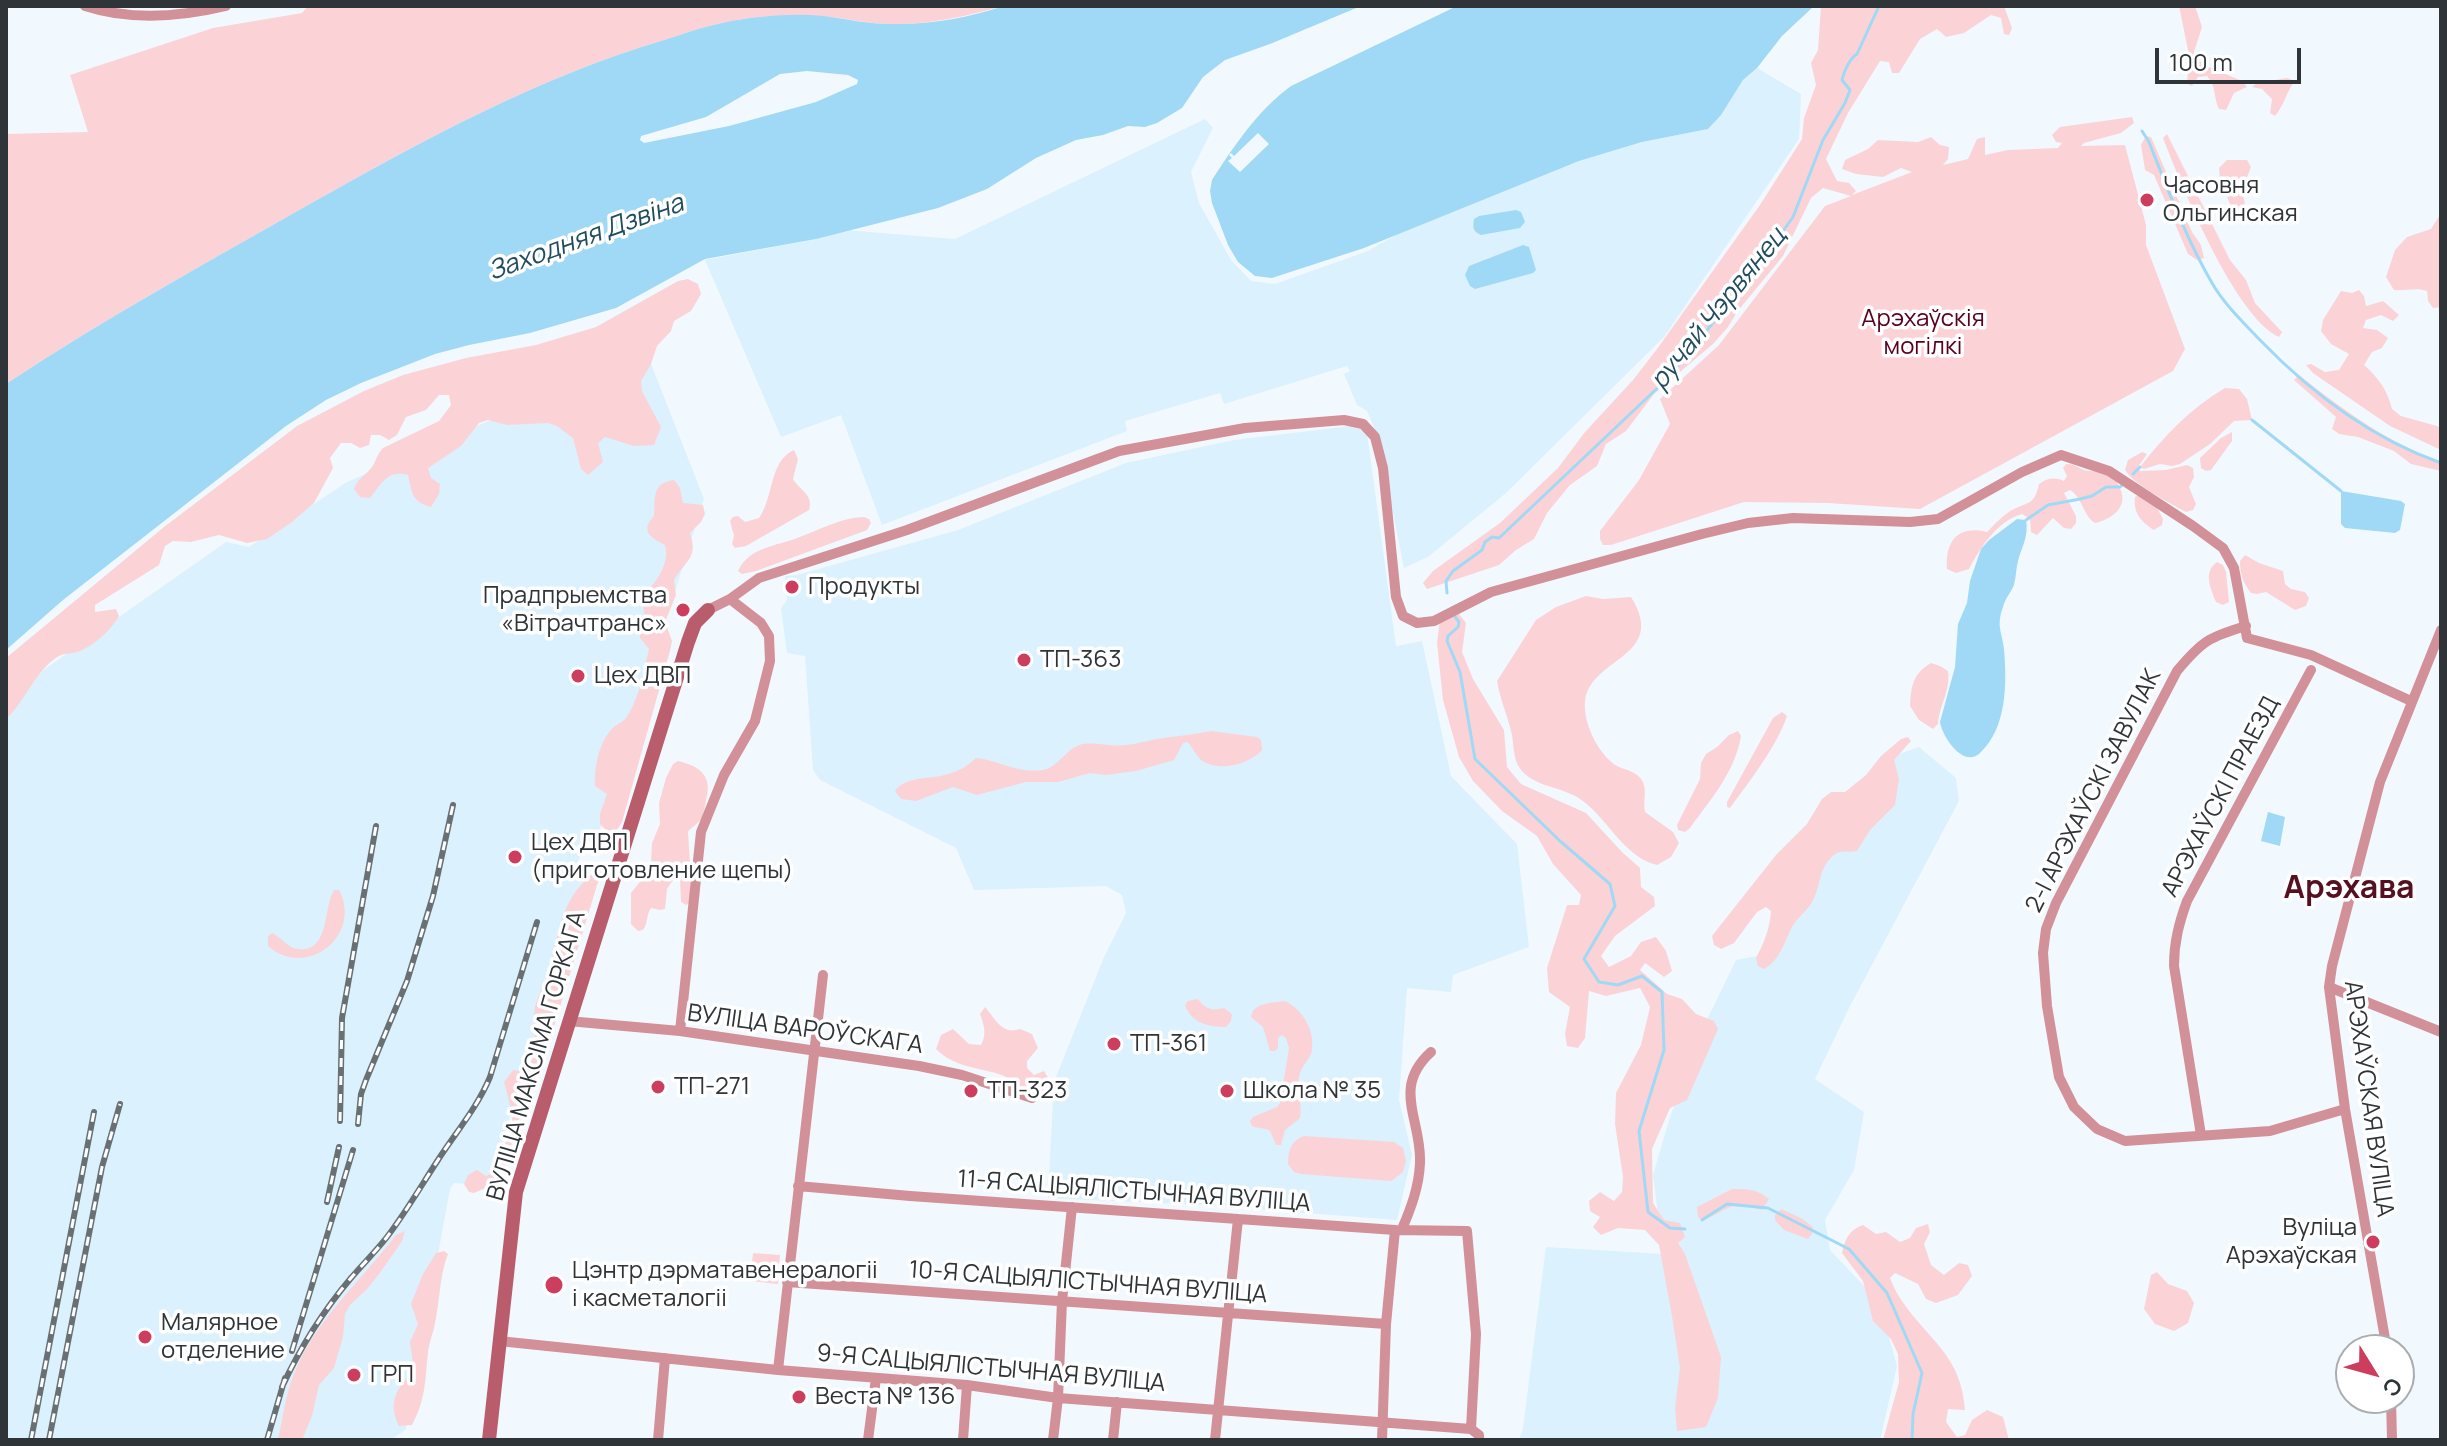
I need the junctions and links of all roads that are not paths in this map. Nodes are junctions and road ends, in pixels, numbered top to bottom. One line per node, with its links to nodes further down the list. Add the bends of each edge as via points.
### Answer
1 (85, 6): 2 (street, via 144,16 188,15)
2 (226, 6)
3 (730, 599): 4 (street); 5 (street, via 759,578 1119,451 1245,428 1344,420 1363,424 1375,437 1396,597 1403,616 1417,623 1434,621 1491,592 1748,523 1793,518 1938,519 2061,455 2109,471 2223,548 2234,568); 12 (street, via 761,623 769,636 770,661 755,721 724,775 701,832)
4 (708, 610): 11 (main road, ВУЛІЦА МАКСІМА ГОРКАГА, via 695,623 688,642)
5 (2246, 626): 8 (street, via 2247,638 2311,655); 18 (street, 2-І АРЭХАЎСКІ ЗАВУЛАК, via 2212,636 2177,671 2056,903 2043,953 2059,1077 2074,1107 2097,1129 2125,1141)
6 (2441, 630): 8 (street, АРЭХАЎСКАЯ ВУЛІЦА)
7 (2311, 670): 18 (street, АРЭХАЎСКІ ПРАЕЗД, via 2179,922 2174,966)
8 (2411, 701): 10 (street, АРЭХАЎСКАЯ ВУЛІЦА, via 2380,782)
9 (823, 975): 14 (street)
10 (2329, 987): 13 (street); 17 (street, АРЭХАЎСКАЯ ВУЛІЦА)
11 (568, 1021): 12 (street, ВУЛІЦА ВАРОЎСКАГА); 28 (main road, ВУЛІЦА МАКСІМА ГОРКАГА, via 516,1192)
12 (680, 1031): 14 (street, ВУЛІЦА ВАРОЎСКАГА)
13 (2441, 1032)
14 (812, 1049): 16 (street, ВУЛІЦА ВАРОЎСКАГА, via 948,1072); 19 (street)
15 (1431, 1052): 22 (street, via 1412,1073 1410,1097 1420,1161 1414,1202)
16 (1032, 1098)
17 (2345, 1109): 18 (street, 2-І АРЭХАЎСКІ ЗАВУЛАК, via 2270,1131); 27 (street, АРЭХАЎСКАЯ ВУЛІЦА)
18 (2201, 1135)
19 (798, 1186): 20 (street, 11-Я САЦЫЯЛІСТЫЧНАЯ ВУЛІЦА); 23 (street)
20 (1072, 1207): 21 (street, 11-Я САЦЫЯЛІСТЫЧНАЯ ВУЛІЦА); 24 (street)
21 (1238, 1219): 22 (street, 11-Я САЦЫЯЛІСТЫЧНАЯ ВУЛІЦА); 25 (street)
22 (1398, 1230): 26 (street); 38 (street, 11-Я САЦЫЯЛІСТЫЧНАЯ ВУЛІЦА, via 1467,1231 1476,1334)
23 (787, 1282): 24 (street, 10-Я САЦЫЯЛІСТЫЧНАЯ ВУЛІЦА); 30 (street)
24 (1062, 1301): 25 (street, 10-Я САЦЫЯЛІСТЫЧНАЯ ВУЛІЦА); 33 (street)
25 (1228, 1312): 26 (street, 10-Я САЦЫЯЛІСТЫЧНАЯ ВУЛІЦА); 35 (street)
26 (1386, 1324): 37 (street)
27 (2384, 1334)
28 (499, 1341): 29 (street, 9-Я САЦЫЯЛІСТЫЧНАЯ ВУЛІЦА); 39 (main road, ВУЛІЦА МАКСІМА ГОРКАГА)
29 (665, 1358): 30 (street, 9-Я САЦЫЯЛІСТЫЧНАЯ ВУЛІЦА); 40 (street)
30 (778, 1370): 31 (street, 9-Я САЦЫЯЛІСТЫЧНАЯ ВУЛІЦА)
31 (876, 1378): 32 (street, 9-Я САЦЫЯЛІСТЫЧНАЯ ВУЛІЦА); 41 (street)
32 (967, 1385): 33 (street, 9-Я САЦЫЯЛІСТЫЧНАЯ ВУЛІЦА); 42 (street)
33 (1058, 1398): 34 (street, 9-Я САЦЫЯЛІСТЫЧНАЯ ВУЛІЦА); 43 (street)
34 (1117, 1402): 35 (street, 9-Я САЦЫЯЛІСТЫЧНАЯ ВУЛІЦА); 44 (street)
35 (1218, 1409): 37 (street, 9-Я САЦЫЯЛІСТЫЧНАЯ ВУЛІЦА); 45 (street)
36 (2391, 1414): 47 (street)
37 (1383, 1424): 38 (street, 9-Я САЦЫЯЛІСТЫЧНАЯ ВУЛІЦА); 46 (street)
38 (1476, 1435)
39 (486, 1440)
40 (658, 1440)
41 (868, 1440)
42 (963, 1440)
43 (1053, 1440)
44 (1113, 1440)
45 (1215, 1440)
46 (1382, 1440)
47 (2392, 1440)

